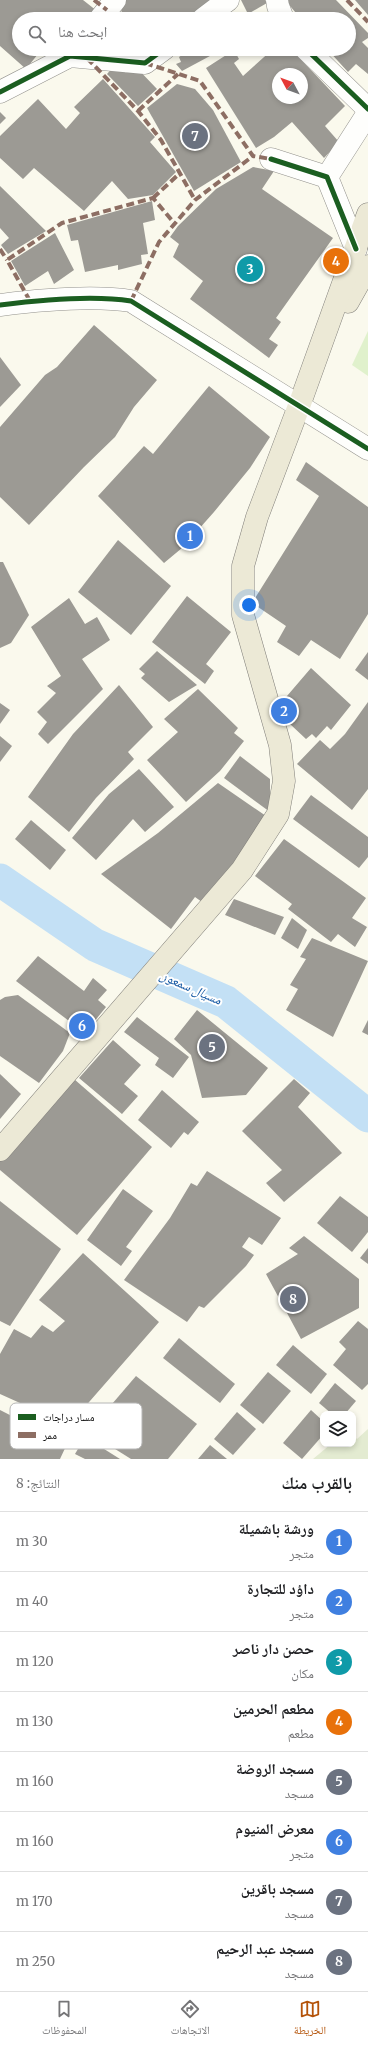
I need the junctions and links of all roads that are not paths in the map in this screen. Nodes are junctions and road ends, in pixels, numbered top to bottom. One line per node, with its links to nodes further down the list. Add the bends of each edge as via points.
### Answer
1 (115, 0): 4 (street)
2 (228, 0): 5 (street)
3 (277, 0): 6 (street)
4 (106, 12)
5 (212, 12)
6 (280, 12)
7 (67, 56): 11 (street)
8 (95, 56): 9 (street, via 145,63)
9 (154, 56)
10 (313, 56): 12 (street)
11 (0, 92)
12 (368, 109)
13 (368, 113): 15 (street)
14 (271, 159): 15 (street)
15 (327, 177): 17 (street)
16 (368, 214): 17 (main road)
17 (362, 258): 19 (main road, via 319,353)
18 (0, 305): 19 (street, via 30,301 131,301)
19 (299, 406): 20 (street); 21 (main road, via 257,517 243,566 244,615 280,745 284,781 278,814 242,870)
20 (368, 450)
21 (0, 1150)

